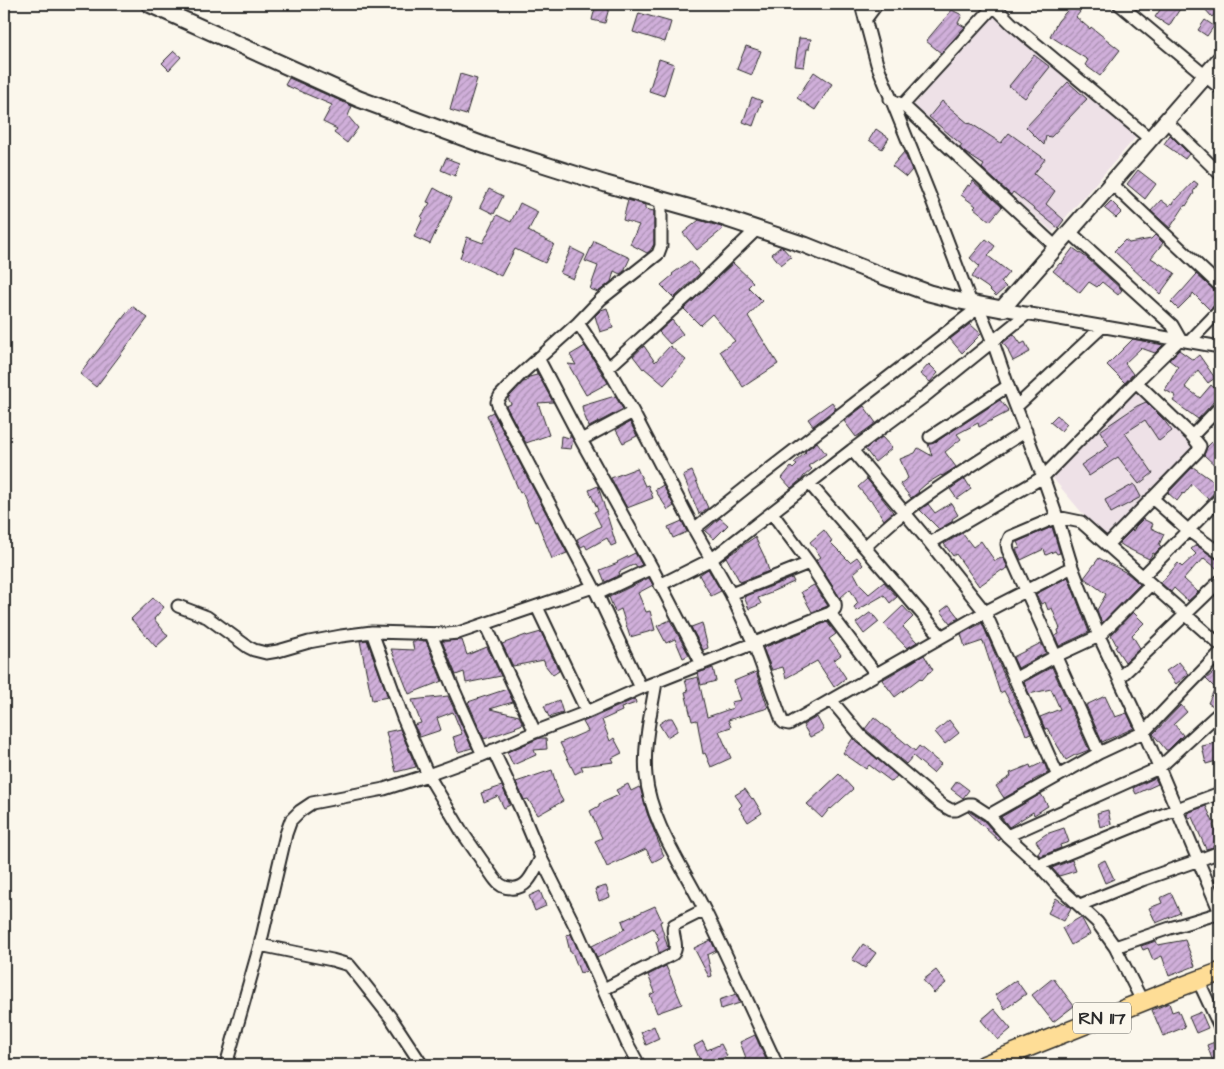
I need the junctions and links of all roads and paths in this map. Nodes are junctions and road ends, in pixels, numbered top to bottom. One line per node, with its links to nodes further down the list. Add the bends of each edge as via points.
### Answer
1 (149, 4): 16 (street, via 359,99 486,146)
2 (861, 4): 6 (street)
3 (877, 4): 6 (street)
4 (1119, 4): 8 (street)
5 (993, 5): 11 (street); 13 (street)
6 (865, 20): 10 (street)
7 (1220, 59): 8 (street)
8 (1205, 76): 9 (street); 12 (street)
9 (1220, 88)
10 (890, 98): 11 (street); 21 (street)
11 (903, 106): 19 (street)
12 (1166, 121): 13 (street); 14 (street)
13 (1150, 139): 15 (street)
14 (1220, 174)
15 (1112, 184): 18 (street); 20 (street)
16 (661, 200): 17 (street); 25 (street, via 661,246 658,254 601,299)
17 (757, 229): 21 (street, via 929,293); 31 (street)
18 (1070, 232): 19 (street); 27 (street, via 1172,324)
19 (1056, 247): 22 (street)
20 (1220, 286)
21 (975, 305): 22 (street); 28 (street); 49 (street)
22 (1002, 309): 24 (street)
23 (1220, 310): 27 (street)
24 (1028, 313): 26 (street); 28 (street)
25 (578, 323): 30 (street); 31 (street)
26 (1103, 326): 27 (street); 34 (street)
27 (1185, 340): 29 (street); 32 (street)
28 (993, 342): 33 (street); 41 (street)
29 (1220, 347)
30 (538, 358): 40 (street); 63 (street, via 497,402)
31 (608, 368): 36 (street)
32 (1136, 382): 38 (street); 42 (street)
33 (1008, 386): 34 (street); 39 (street)
34 (1016, 407): 37 (street)
35 (1220, 407): 38 (street)
36 (633, 412): 40 (street); 49 (street)
37 (1026, 431): 42 (street); 46 (street)
38 (1192, 436): 44 (street, via 1199,448)
39 (930, 437)
40 (581, 440): 58 (street)
41 (852, 450): 43 (street); 46 (street)
42 (1044, 477): 48 (street); 51 (street)
43 (809, 483): 47 (street); 53 (street)
44 (1152, 498): 50 (street); 52 (street)
45 (1220, 498): 50 (street)
46 (904, 512): 51 (street); 53 (street)
47 (772, 513): 55 (street); 56 (street)
48 (1057, 517): 52 (street, via 1080,522); 57 (street); 62 (street, via 1008,540 1008,550)
49 (694, 528): 55 (street)
50 (1188, 531): 54 (street); 59 (street)
51 (930, 543): 67 (street)
52 (1107, 544): 59 (street)
53 (865, 547): 73 (street)
54 (1220, 553)
55 (712, 559): 61 (street); 64 (street)
56 (809, 563): 64 (street); 68 (street, via 835,603 835,610)
57 (1072, 567): 62 (street); 74 (street)
58 (652, 568): 61 (street); 63 (street)
59 (1146, 581): 69 (street); 74 (street)
60 (1220, 581): 69 (street)
61 (660, 585): 79 (street)
62 (1027, 590): 67 (street); 78 (street)
63 (595, 591): 66 (street); 84 (street)
64 (731, 594): 75 (street)
65 (178, 606): 71 (street, via 207,617 248,647 266,653)
66 (537, 607): 70 (street); 86 (street)
67 (985, 612): 73 (street); 82 (street)
68 (830, 613): 75 (street); 80 (street)
69 (1185, 615): 76 (street); 81 (street)
70 (486, 624): 72 (street, via 458,633); 88 (street)
71 (372, 632): 72 (street); 93 (street)
72 (431, 634): 90 (street, via 451,683)
73 (941, 636): 80 (street)
74 (1099, 636): 78 (street); 81 (street)
75 (754, 644): 79 (street); 85 (street, via 784,723 789,724)
76 (1220, 645)
77 (1220, 653): 89 (street)
78 (1056, 656): 82 (street); 91 (street)
79 (702, 664): 83 (street)
80 (876, 674): 85 (street)
81 (1119, 678): 89 (street)
82 (1014, 680): 94 (street)
83 (656, 682): 84 (street); 104 (street, via 645,751 646,778 652,804 667,840)
84 (641, 688): 86 (street)
85 (831, 700): 97 (street, via 861,736 942,805 956,810 972,804)
86 (587, 712): 88 (street)
87 (1220, 712): 92 (street)
88 (535, 732): 90 (street)
89 (1144, 732): 91 (street); 92 (street)
90 (488, 752): 93 (street); 100 (street, via 521,810)
91 (1099, 753): 94 (street)
92 (1159, 768): 96 (street); 98 (street)
93 (428, 775): 100 (street, via 470,845 499,885 524,886); 106 (street, via 384,789 312,803 291,820)
94 (1058, 776): 97 (street)
95 (1220, 793): 96 (street)
96 (1177, 809): 101 (street); 102 (street)
97 (989, 815): 98 (street)
98 (1007, 836): 102 (street)
99 (1220, 852): 101 (street)
100 (541, 858): 110 (street)
101 (1199, 860): 103 (street); 105 (street)
102 (1039, 865): 103 (street)
103 (1080, 905): 107 (street)
104 (704, 910): 110 (street, via 674,925 674,954); 116 (street)
105 (1220, 913): 107 (street)
106 (260, 945): 113 (street); 114 (street, via 349,965 391,1018)
107 (1115, 947): 111 (street)
108 (1220, 972): 109 (main road, RN 117)
109 (1198, 980): 111 (main road, RN 117); 112 (street)
110 (604, 989): 115 (street)
111 (1142, 1001): 117 (main road, RN 117)
112 (1220, 1027)
113 (226, 1065)
114 (422, 1065)
115 (639, 1065)
116 (777, 1065)
117 (984, 1065)

